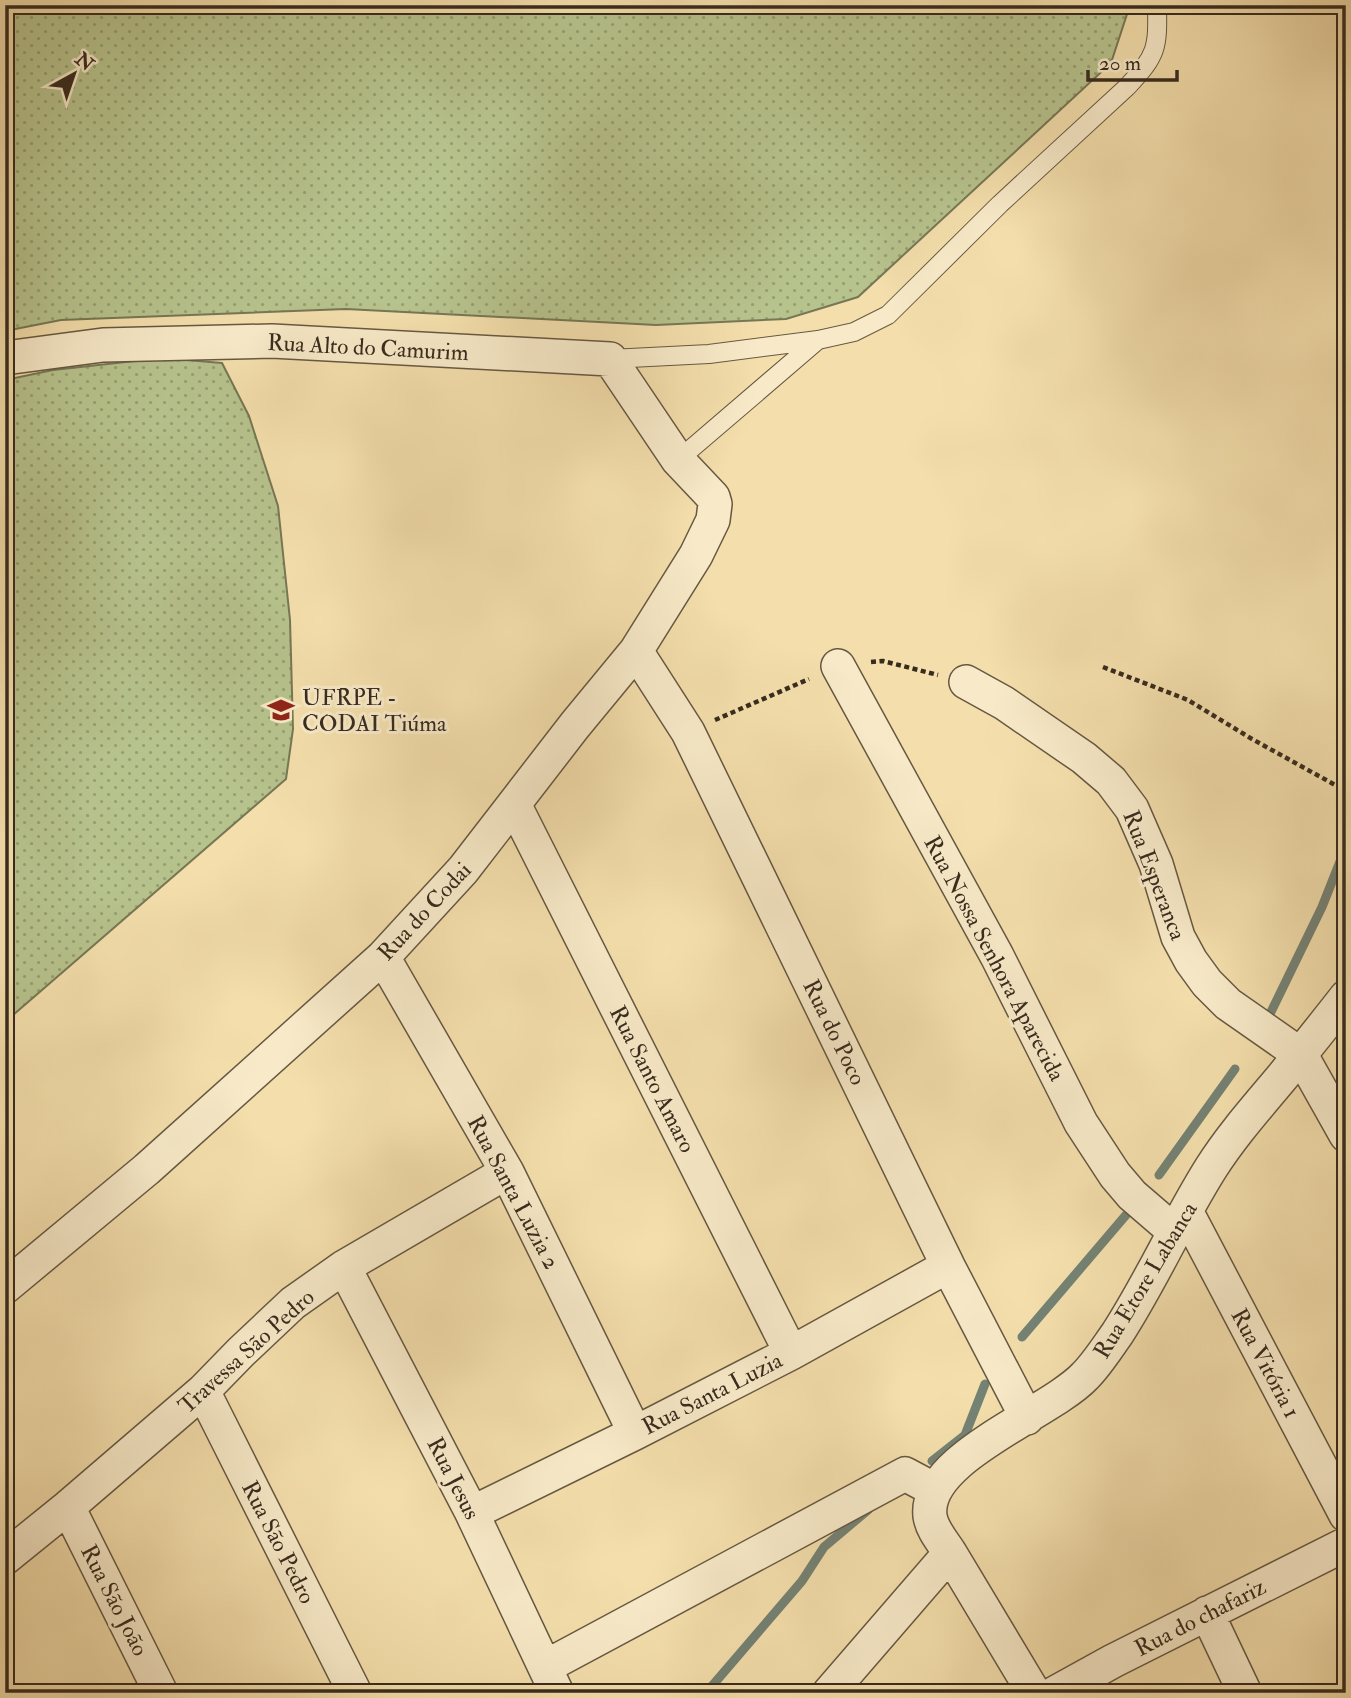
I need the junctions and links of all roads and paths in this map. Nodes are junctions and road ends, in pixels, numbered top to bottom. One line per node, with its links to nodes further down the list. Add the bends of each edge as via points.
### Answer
1 (1157, 5): 2 (lane, via 1158,35 1152,57 1127,87 888,315 854,332)
2 (818, 340): 4 (lane, via 709,354); 5 (lane)
3 (5, 358): 4 (street, Rua Alto do Camurim, via 103,345 272,341)
4 (610, 359): 5 (street)
5 (678, 460): 6 (street, Rua do Codai, via 713,497 715,513 696,555)
6 (636, 651): 11 (street, Rua do Codai); 18 (street, Rua do Poco, via 688,732)
7 (838, 666): 17 (street, Rua Nossa Senhora Aparecida, via 997,956 1081,1123 1132,1195)
8 (1103, 667): 10 (path, via 1188,700)
9 (966, 682): 14 (street, Rua Esperanca, via 1004,703 1111,781 1132,809 1191,961 1228,1004)
10 (1346, 792)
11 (515, 806): 12 (street, Rua do Codai); 21 (street, Rua Santo Amaro)
12 (383, 957): 16 (street, Rua Santa Luzia 2); 20 (street, Rua do Codai, via 147,1169)
13 (1346, 997): 14 (street, Rua Etore Labanca)
14 (1301, 1055): 15 (street); 17 (street, Rua Etore Labanca, via 1234,1134)
15 (1346, 1135)
16 (507, 1171): 19 (street, Travessa São Pedro); 24 (street, Rua Santa Luzia 2)
17 (1180, 1222): 23 (street, Rua Etore Labanca, via 1150,1279 1085,1377); 28 (street, Rua Vitória 1)
18 (948, 1266): 21 (street, Rua Santa Luzia); 23 (street, Rua do Poco)
19 (344, 1267): 22 (street, Travessa São Pedro, via 293,1303); 27 (street, Rua Jesus)
20 (5, 1287)
21 (791, 1353): 24 (street, Rua Santa Luzia)
22 (203, 1391): 26 (street, Travessa São Pedro); 35 (street, Rua São Pedro)
23 (1027, 1418): 25 (street, Rua Etore Labanca, via 974,1450)
24 (635, 1433): 27 (street, Rua Santa Luzia)
25 (935, 1490): 30 (street, via 930,1516); 33 (street, via 905,1474)
26 (68, 1507): 31 (street, Travessa São Pedro); 34 (street, Rua São João)
27 (472, 1513): 33 (street, Rua Jesus)
28 (1346, 1515)
29 (1346, 1544): 32 (street, Rua do chafariz)
30 (950, 1553): 36 (street); 37 (street)
31 (5, 1558)
32 (1208, 1613): 38 (street, Rua do chafariz); 39 (street)
33 (551, 1680)
34 (161, 1693)
35 (355, 1693)
36 (829, 1693)
37 (1034, 1693)
38 (1055, 1693)
39 (1245, 1693)

